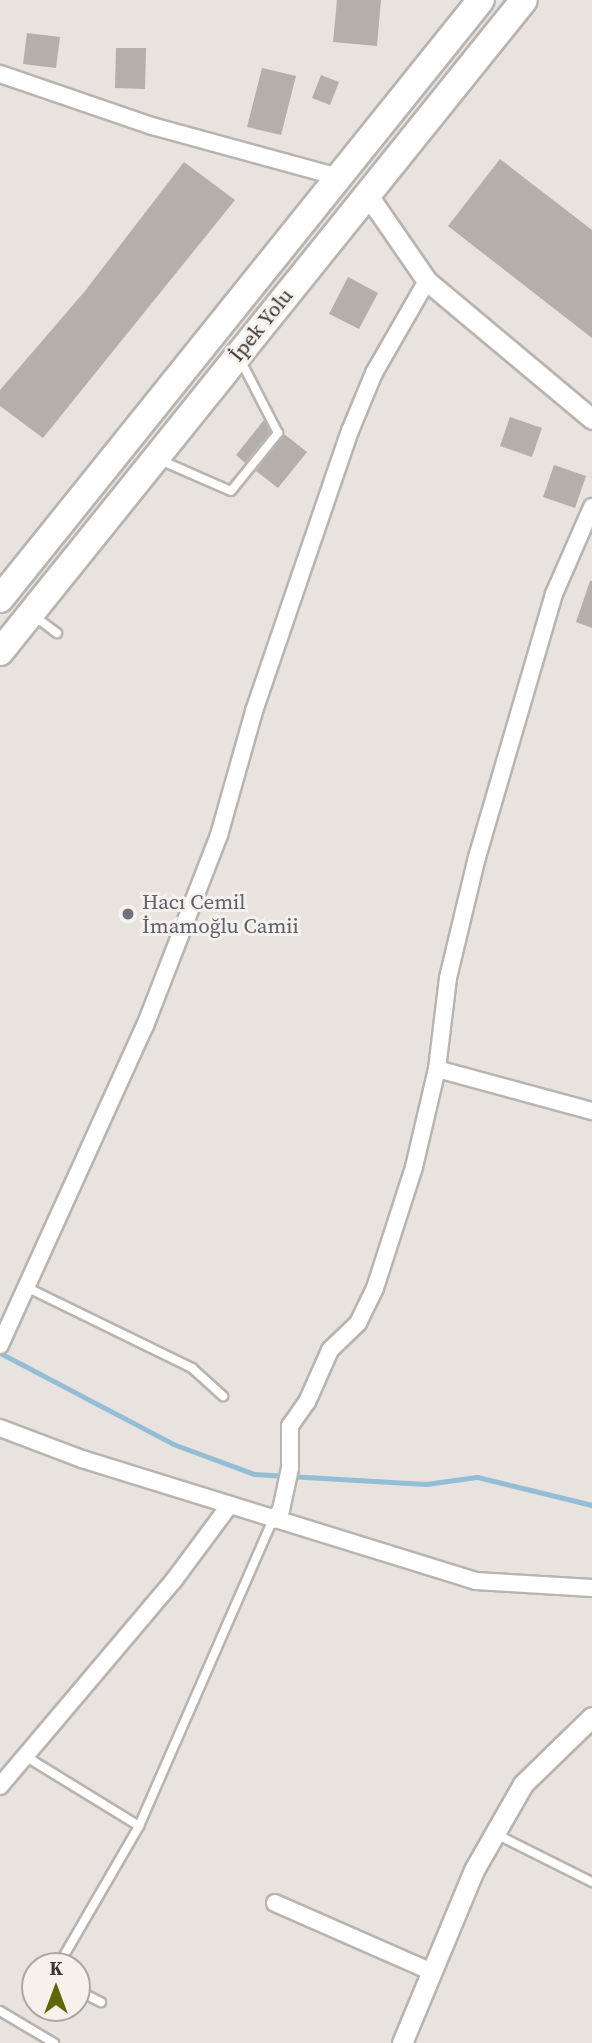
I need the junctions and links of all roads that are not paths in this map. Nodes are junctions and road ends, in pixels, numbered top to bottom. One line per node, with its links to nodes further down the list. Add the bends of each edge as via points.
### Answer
1 (481, 0): 4 (highway, İpek Yolu)
2 (524, 0): 5 (highway, İpek Yolu)
3 (0, 74): 4 (street, via 152,126)
4 (338, 177): 11 (highway, İpek Yolu)
5 (367, 194): 6 (street); 7 (highway, İpek Yolu)
6 (427, 281): 8 (street); 17 (street, via 374,373 350,431 254,711 219,835 145,1026)
7 (237, 355): 9 (highway, İpek Yolu); 9 (lane, via 278,433 262,453 231,491)
8 (592, 419)
9 (155, 457): 12 (highway, İpek Yolu)
10 (592, 507): 15 (street, via 554,594 477,857 449,978)
11 (0, 599)
12 (31, 614): 13 (lane); 14 (highway, İpek Yolu)
13 (57, 633)
14 (0, 652)
15 (437, 1069): 16 (street); 22 (street, via 414,1167 375,1289 358,1323 330,1350 307,1402 290,1426 290,1468 281,1510)
16 (592, 1111)
17 (26, 1287): 18 (street); 19 (lane, via 192,1368)
18 (2, 1343)
19 (223, 1396)
20 (0, 1427): 21 (street)
21 (229, 1506): 22 (street); 25 (street, via 174,1580)
22 (273, 1520): 23 (street, via 476,1581); 27 (lane)
23 (592, 1588)
24 (592, 1717): 28 (street, via 523,1784)
25 (25, 1756): 26 (street); 27 (lane)
26 (0, 1786)
27 (139, 1826): 31 (lane)
28 (494, 1833): 29 (lane); 32 (street)
29 (592, 1882)
30 (275, 1903): 32 (street)
31 (66, 1952)
32 (432, 1972): 37 (street)
33 (91, 1998): 34 (lane)
34 (101, 2003)
35 (0, 2011): 36 (lane)
36 (54, 2043)
37 (402, 2043)

